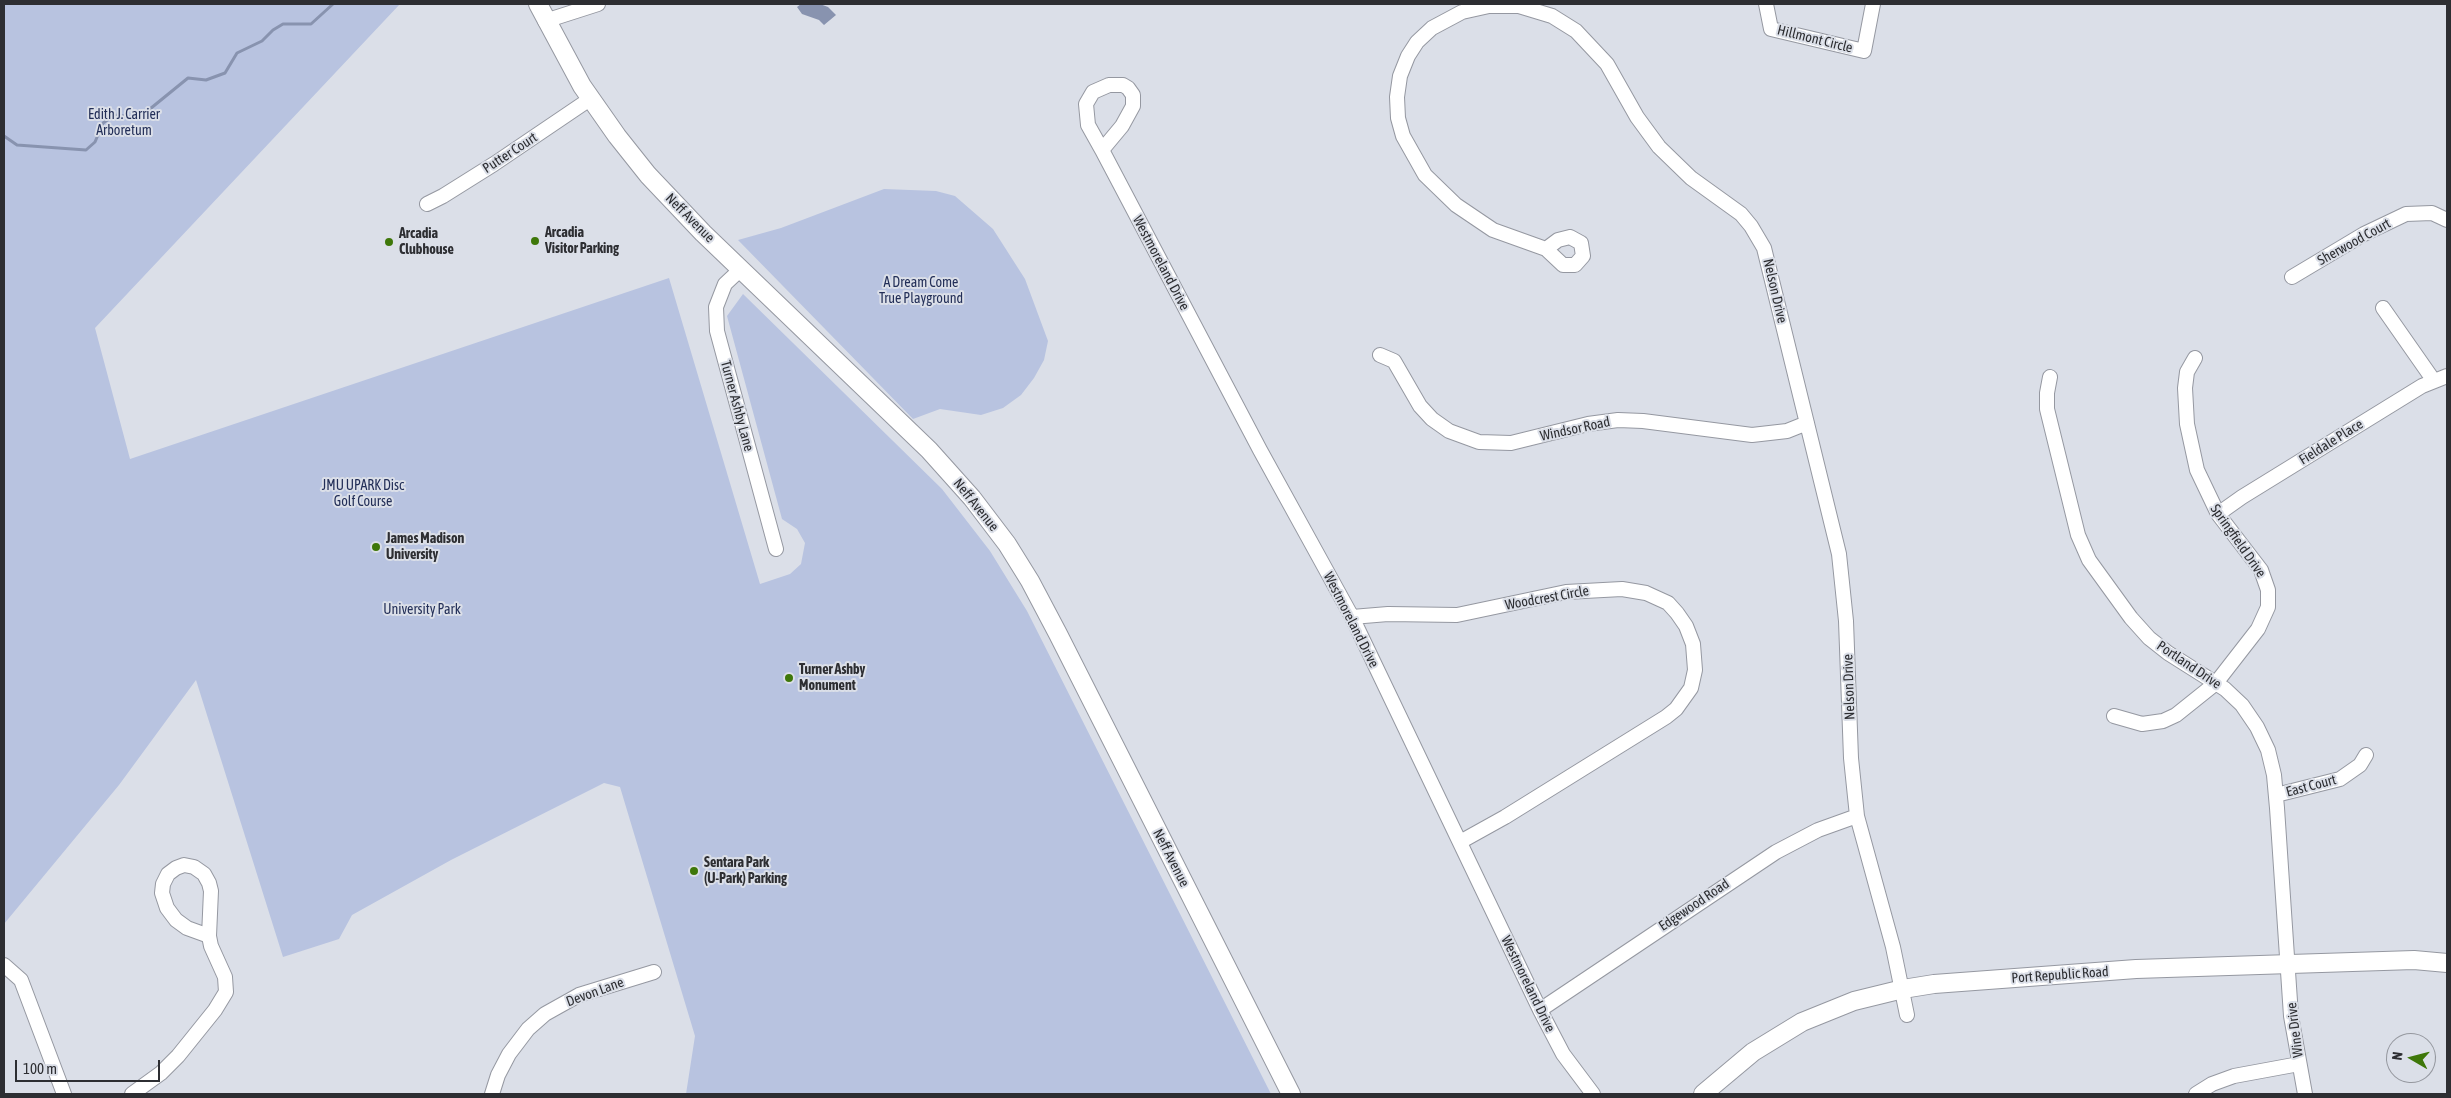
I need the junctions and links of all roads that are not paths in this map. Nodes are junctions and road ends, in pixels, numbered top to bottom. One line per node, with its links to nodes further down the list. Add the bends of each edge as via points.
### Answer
1 (538, 4): 5 (main road, Neff Avenue)
2 (598, 4): 5 (street)
3 (1766, 4): 4 (street, Hillmont Circle, via 1772,29 1864,52)
4 (1873, 4)
5 (545, 20): 6 (main road, Neff Avenue)
6 (590, 99): 8 (street, Putter Court, via 494,164); 11 (main road, Neff Avenue, via 648,175)
7 (1102, 150): 7 (street, Westmoreland Drive, via 1088,125 1087,102 1098,88 1123,85 1131,92 1133,106 1122,126); 22 (street, Westmoreland Drive)
8 (427, 204)
9 (2447, 220): 12 (street, Sherwood Court, via 2432,213 2406,214 2377,227)
10 (1546, 249): 19 (street, Nelson Drive, via 1493,230 1456,205 1425,175 1402,136 1397,97 1400,76 1408,56 1432,28 1462,12 1489,6 1519,6 1552,16 1571,27 1602,58 1659,147 1690,178 1746,219 1767,254)
11 (741, 269): 21 (street, Turner Ashby Lane, via 726,284 716,307 717,331); 41 (main road, Neff Avenue, via 929,450 1007,544 1058,634)
12 (2292, 277)
13 (2383, 308): 18 (street)
14 (1380, 355): 19 (street, Windsor Road, via 1394,362 1420,406 1432,419 1449,431 1479,442 1517,442 1618,420 1752,435 1787,431)
15 (2195, 358): 20 (street, Springfield Drive, via 2185,382 2188,434 2198,474)
16 (2447, 376): 18 (street, Fieldale Place)
17 (2050, 377): 23 (street, Portland Drive, via 2047,410 2086,554 2098,575 2144,633 2168,653)
18 (2434, 381): 20 (street, Fieldale Place)
19 (1807, 423): 27 (street, Nelson Drive, via 1840,554)
20 (2218, 514): 23 (street, Springfield Drive, via 2261,570 2269,596 2260,626)
21 (776, 549)
22 (1352, 617): 28 (street, Westmoreland Drive); 28 (street, Woodcrest Circle, via 1457,615 1566,592 1622,588 1646,593 1668,603 1686,626 1694,644 1695,670 1688,692 1676,709 1506,817)
23 (2216, 683): 24 (street, Springfield Drive, via 2176,715 2163,721 2138,724); 26 (street, Portland Drive, via 2242,705 2259,730 2271,761)
24 (2114, 716)
25 (2366, 755): 26 (street, East Court, via 2360,765 2340,779)
26 (2276, 795): 32 (street, Portland Drive)
27 (1857, 816): 34 (street, Nelson Drive); 35 (street, Edgewood Road, via 1818,830 1776,852)
28 (1460, 842): 35 (street, Westmoreland Drive)
29 (209, 936): 29 (street, via 187,928 167,908 163,884 176,868 184,865 194,867 208,880 211,891); 39 (street, via 226,981 224,998 173,1062)
30 (2447, 963): 32 (main road, Port Republic Road, via 2414,960)
31 (4, 965): 38 (street, via 21,980)
32 (2289, 966): 34 (main road, Port Republic Road, via 2136,969); 37 (street, Wine Drive, via 2291,1016)
33 (654, 972): 40 (street, Devon Lane, via 579,995 546,1014 528,1029 509,1054)
34 (1903, 989): 36 (street, Nelson Drive); 43 (main road, Port Republic Road, via 1854,1001 1802,1022 1753,1052)
35 (1540, 1010): 42 (street, Westmoreland Drive, via 1564,1054)
36 (1907, 1015)
37 (2299, 1064): 44 (street, via 2234,1076); 45 (street, Wine Drive)
38 (64, 1094)
39 (132, 1094)
40 (492, 1094)
41 (1291, 1094)
42 (1592, 1094)
43 (1703, 1094)
44 (2196, 1094)
45 (2304, 1094)

